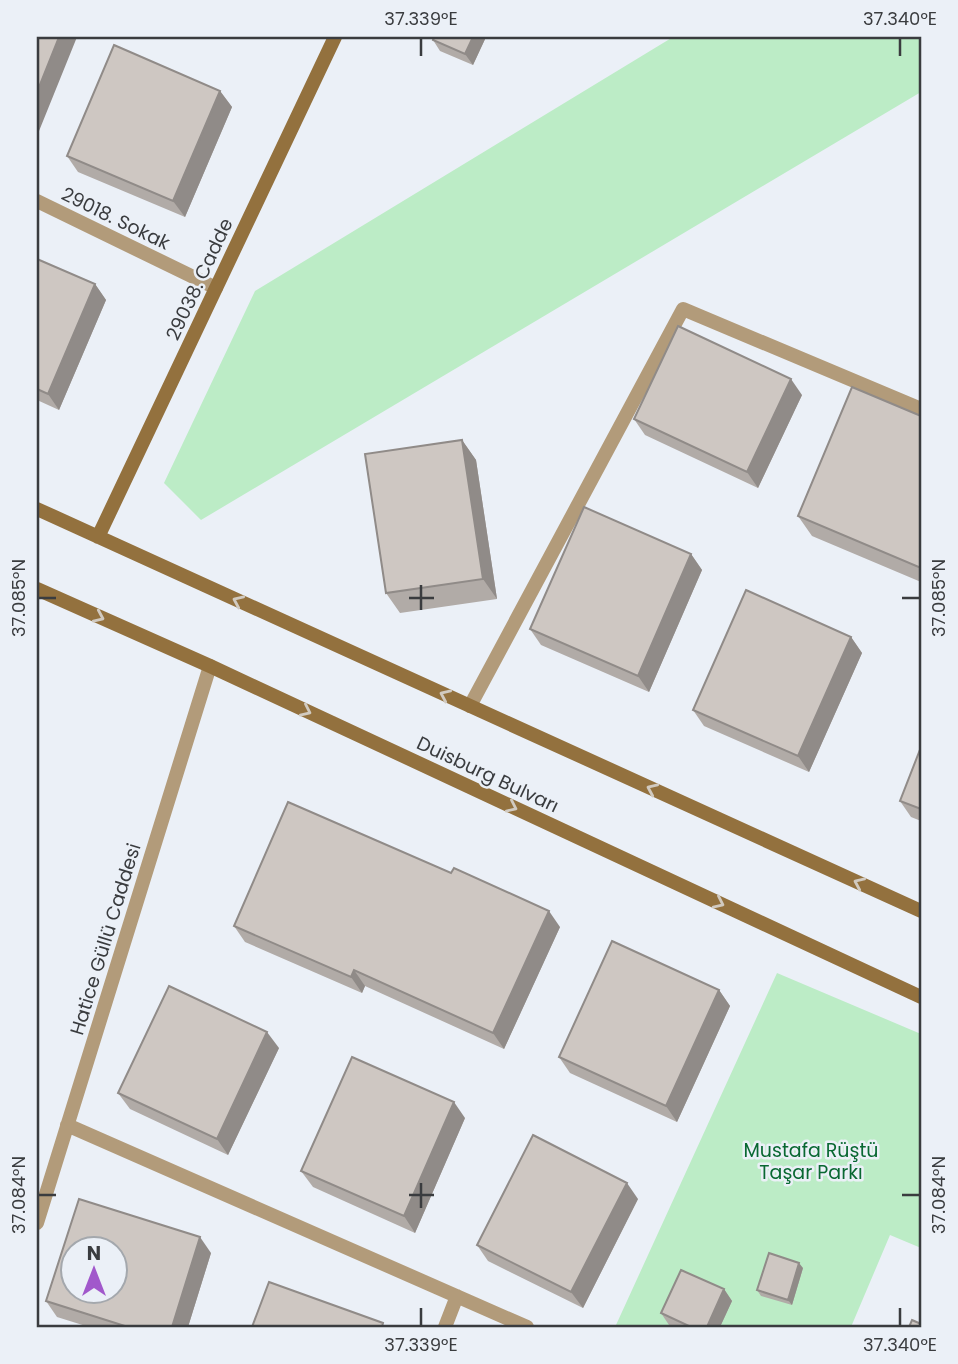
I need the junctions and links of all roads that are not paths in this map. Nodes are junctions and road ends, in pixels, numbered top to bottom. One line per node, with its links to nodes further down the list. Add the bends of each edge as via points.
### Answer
1 (335, 37): 3 (main road, 29038. Cadde)
2 (37, 201): 3 (street, 29018. Sokak)
3 (216, 288): 6 (main road, 29038. Cadde)
4 (921, 409): 9 (street, via 683,309)
5 (37, 509): 6 (main road)
6 (98, 537): 9 (main road, one-way to 6)
7 (37, 589): 8 (main road, Duisburg Bulvarı, one-way to 8)
8 (209, 666): 11 (main road, Duisburg Bulvarı, one-way to 11); 12 (street, Hatice Güllü Caddesi)
9 (470, 706): 10 (main road, one-way to 9)
10 (921, 911)
11 (921, 998)
12 (67, 1125): 13 (street, Hatice Güllü Caddesi); 14 (street)
13 (37, 1223)
14 (457, 1296): 15 (street); 16 (street)
15 (445, 1327)
16 (527, 1327)

